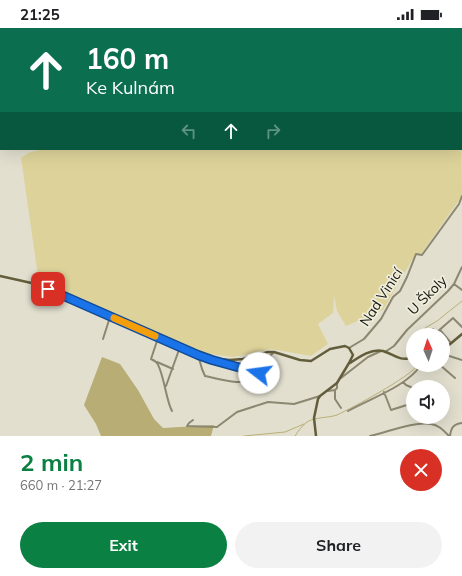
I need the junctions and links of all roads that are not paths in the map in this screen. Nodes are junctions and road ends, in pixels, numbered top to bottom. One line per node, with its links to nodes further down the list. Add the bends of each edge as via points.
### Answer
1 (462, 196): 14 (street, Nad Vinicí, via 459,204 422,255 416,254 408,277 381,319 364,340)
2 (462, 267): 4 (street, U Školy)
3 (0, 276): 6 (street, via 36,284)
4 (454, 284): 5 (street); 17 (street, U Školy, via 394,346)
5 (462, 290)
6 (110, 316): 10 (street); 11 (street)
7 (462, 327): 8 (street, via 453,318)
8 (442, 328)
9 (462, 334): 12 (street)
10 (158, 338): 13 (street); 25 (street, via 151,359)
11 (103, 339)
12 (451, 343)
13 (180, 347): 18 (street); 27 (street)
14 (349, 348): 16 (street, via 330,348 311,361); 19 (street)
15 (382, 351): 17 (street); 20 (street, via 377,350); 31 (street, via 368,356)
16 (274, 352): 22 (street, via 243,359); 30 (street, via 264,362)
17 (385, 352): 23 (street)
18 (198, 355): 22 (street); 30 (street, via 205,376 240,382 250,381)
19 (353, 355): 20 (street); 26 (street)
20 (360, 356): 26 (street)
21 (450, 356): 24 (street)
22 (206, 358): 30 (street)
23 (406, 359)
24 (462, 360)
25 (156, 362): 27 (street); 36 (street)
26 (349, 364): 31 (street)
27 (173, 369): 36 (street)
28 (416, 372): 33 (street)
29 (448, 372): 32 (street)
30 (259, 373)
31 (341, 378): 34 (street)
32 (455, 378)
33 (403, 382): 35 (street); 39 (street)
34 (337, 383): 37 (street); 38 (street)
35 (406, 385)
36 (166, 386): 43 (street)
37 (335, 390): 38 (street); 42 (street, via 334,399)
38 (326, 391): 40 (street)
39 (384, 392): 41 (street, via 391,410); 44 (street)
40 (320, 396): 45 (street, via 294,404 268,402 237,412 217,427 187,426); 49 (street, via 315,408)
41 (406, 405)
42 (341, 408)
43 (172, 411)
44 (348, 411)
45 (193, 420)
46 (462, 423): 52 (street, via 453,426)
47 (384, 432): 48 (street); 51 (street); 52 (street, via 400,427 432,424)
48 (376, 435): 50 (street)
49 (316, 436)
50 (370, 436)
51 (384, 436)
52 (449, 436)

